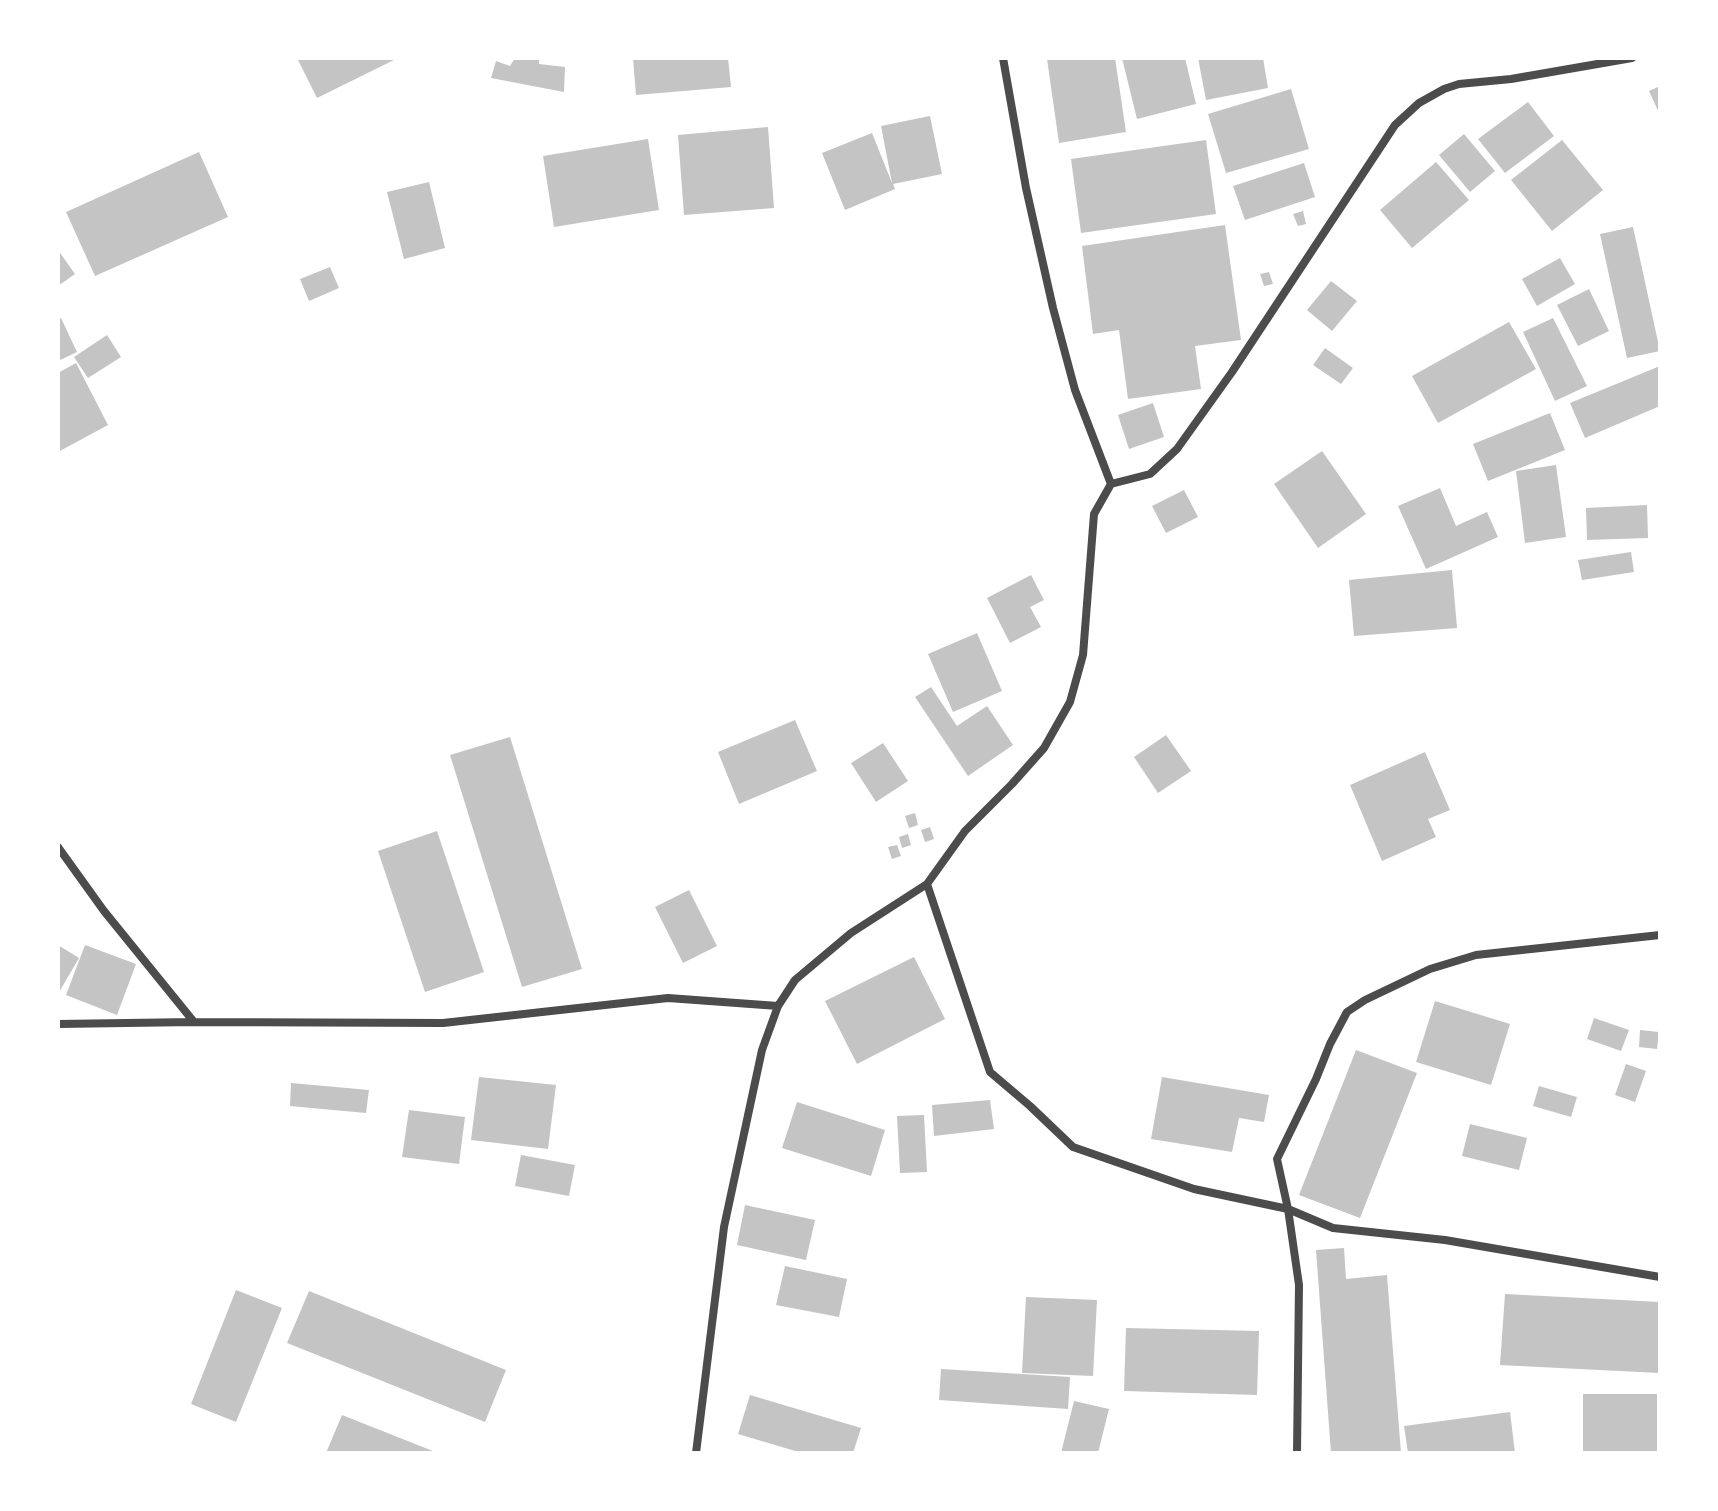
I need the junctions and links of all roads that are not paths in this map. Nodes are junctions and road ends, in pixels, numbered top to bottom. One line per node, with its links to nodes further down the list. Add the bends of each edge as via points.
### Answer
1 (1003, 58): 3 (street, via 1053,308 1075,390)
2 (1632, 58): 3 (street, via 1459,84 1419,103 1395,125 1177,449 1150,474)
3 (1111, 484): 5 (street, via 1094,514 1083,655 1070,702 1044,748 965,831)
4 (58, 847): 8 (street)
5 (927, 884): 7 (street, via 851,933 795,980); 10 (street, via 990,1072 1073,1147 1194,1189)
6 (1660, 935): 10 (street, via 1476,955 1430,969 1347,1012 1277,1159)
7 (778, 1006): 8 (street, via 668,998 443,1023); 12 (street, via 762,1050 724,1227)
8 (194, 1022): 9 (street)
9 (58, 1024)
10 (1288, 1209): 11 (street, via 1333,1228 1445,1240); 13 (street, via 1299,1285)
11 (1660, 1277)
12 (696, 1453)
13 (1297, 1453)

